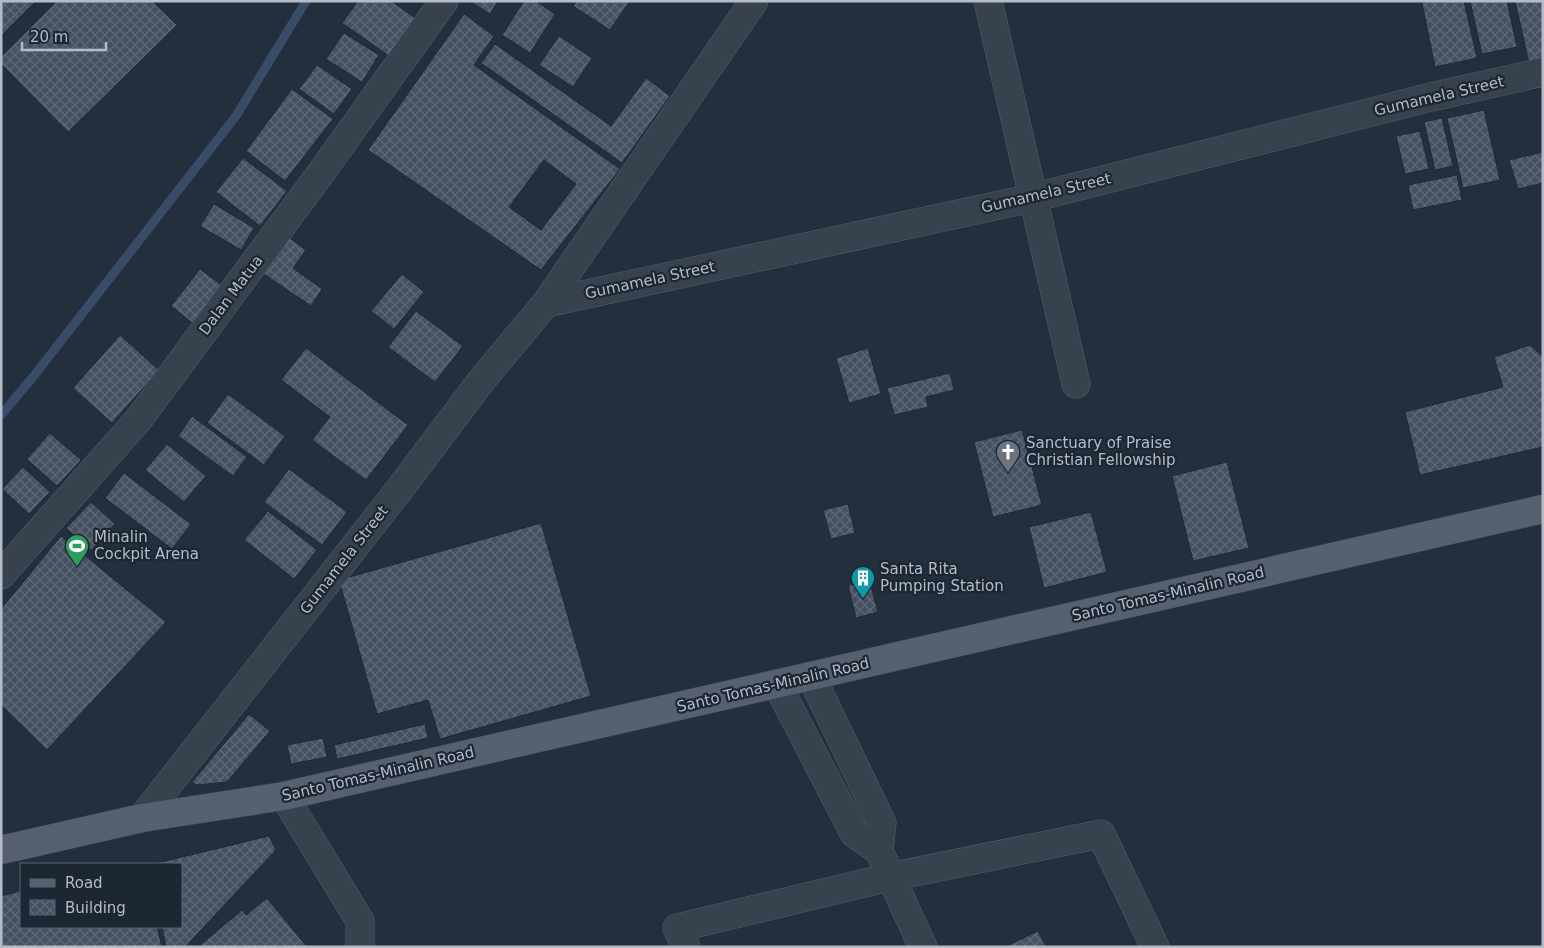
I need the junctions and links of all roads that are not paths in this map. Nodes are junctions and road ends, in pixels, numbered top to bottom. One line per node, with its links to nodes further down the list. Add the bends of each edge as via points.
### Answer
1 (444, 1): 9 (street, Dalan Matua, via 139,419)
2 (754, 1): 6 (street, Gumamela Street)
3 (988, 1): 5 (street)
4 (1543, 72): 5 (street, Gumamela Street, via 1431,97)
5 (1032, 198): 6 (street, Gumamela Street); 7 (street)
6 (546, 303): 13 (street, Gumamela Street, via 481,381)
7 (1076, 384)
8 (1543, 509): 10 (main road, Santo Tomas-Minalin Road)
9 (1, 575)
10 (811, 676): 11 (main road, Santo Tomas-Minalin Road); 15 (street, via 882,823)
11 (777, 684): 12 (main road, Santo Tomas-Minalin Road); 15 (street, via 854,833)
12 (284, 796): 13 (main road, Santo Tomas-Minalin Road); 17 (street, via 360,921)
13 (142, 818): 14 (main road, Santo Tomas-Minalin Road)
14 (1, 850)
15 (879, 851): 16 (street)
16 (890, 877): 18 (street, via 677,928); 19 (street); 20 (street, via 1101,834)
17 (360, 947)
18 (686, 947)
19 (923, 947)
20 (1156, 947)

